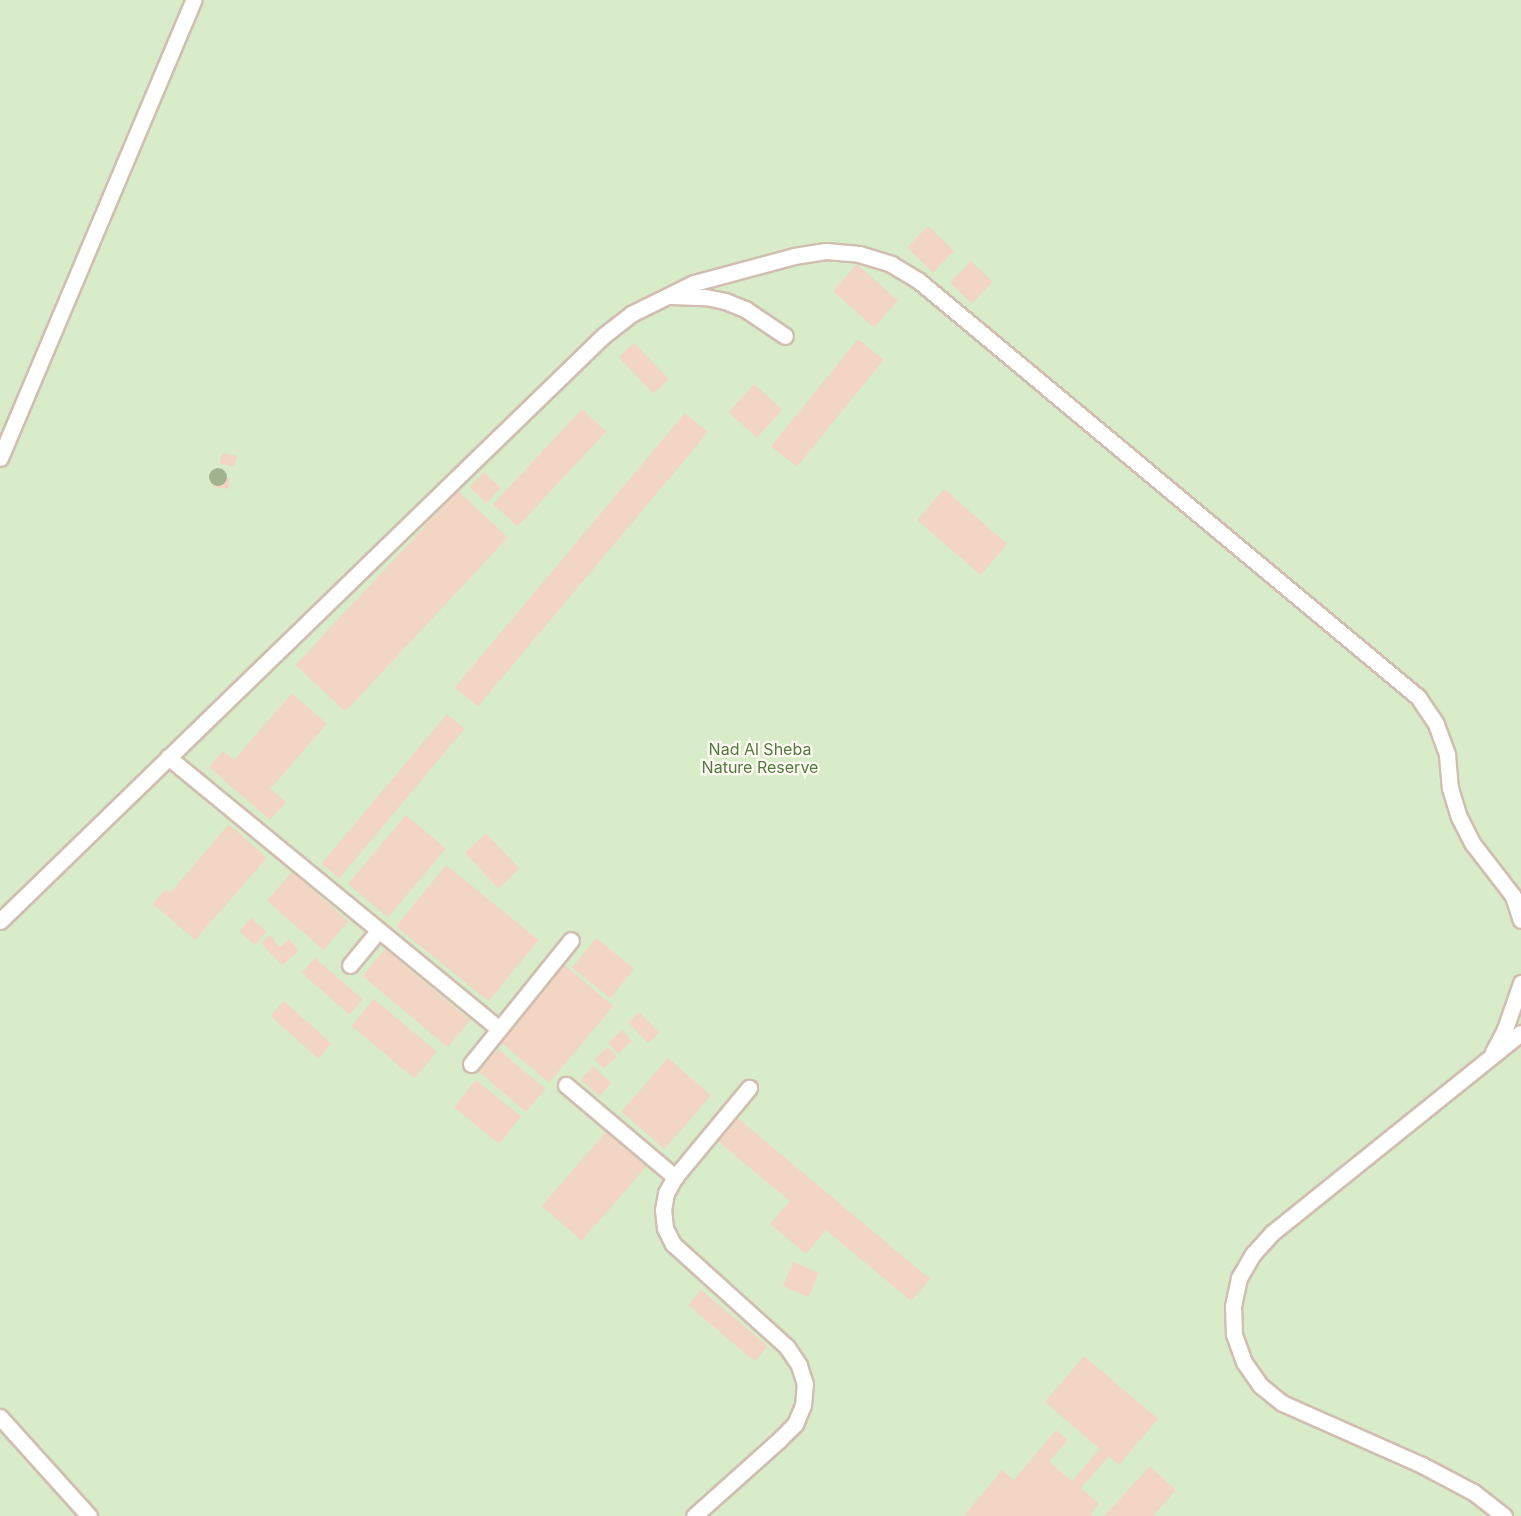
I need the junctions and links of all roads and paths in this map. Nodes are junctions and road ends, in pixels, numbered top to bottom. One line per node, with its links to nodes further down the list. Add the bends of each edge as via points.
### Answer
1 (193, 0): 4 (lane)
2 (662, 297): 3 (lane, via 683,295 725,301 745,309); 5 (lane, via 603,336); 6 (lane, via 694,283 826,251 859,254 891,264 919,281 1419,697 1436,724 1447,755 1450,788 1459,817 1473,844 1513,896)
3 (785, 336)
4 (0, 458)
5 (168, 758): 7 (lane); 8 (lane)
6 (1521, 920)
7 (0, 921)
8 (379, 930): 10 (lane); 12 (lane)
9 (571, 940): 12 (lane)
10 (350, 965)
11 (1521, 983): 14 (lane, via 1505,1029)
12 (499, 1029): 15 (lane)
13 (1521, 1033): 14 (lane)
14 (1489, 1059): 22 (lane, via 1272,1233 1239,1278 1233,1306 1234,1334 1244,1362 1260,1385 1282,1403 1422,1465 1473,1492)
15 (471, 1064)
16 (566, 1085): 18 (lane)
17 (749, 1088): 18 (lane)
18 (675, 1177): 21 (lane, via 666,1192 663,1210 665,1228 673,1244 787,1347 805,1384 803,1405 795,1424)
19 (0, 1417): 20 (lane)
20 (89, 1516)
21 (694, 1516)
22 (1504, 1516)

